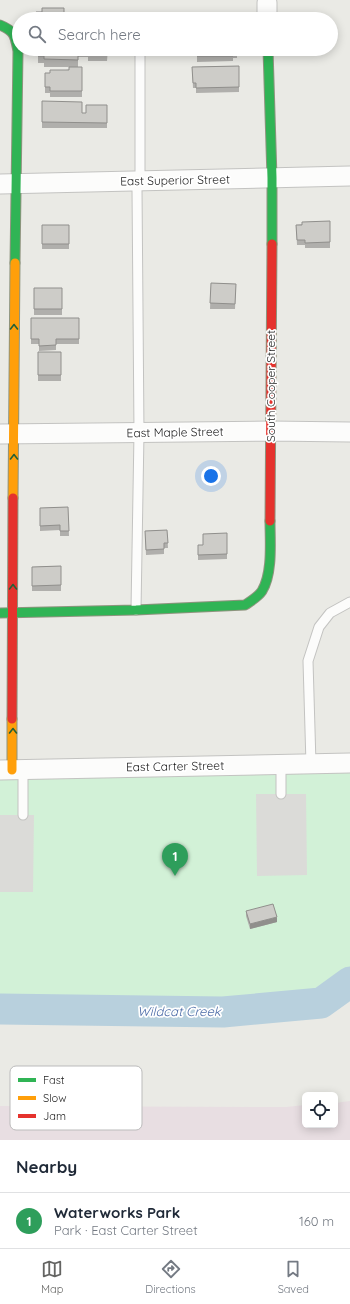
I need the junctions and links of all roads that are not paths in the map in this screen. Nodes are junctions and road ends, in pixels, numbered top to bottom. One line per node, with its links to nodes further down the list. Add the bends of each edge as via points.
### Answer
1 (0, 25): 2 (street)
2 (12, 31)
3 (18, 56): 9 (street)
4 (140, 56): 8 (lane)
5 (268, 56): 7 (street, South Cooper Street)
6 (350, 176): 7 (street, East Superior Street)
7 (272, 178): 8 (street, East Superior Street); 10 (street, South Cooper Street)
8 (140, 181): 9 (street, East Superior Street); 12 (lane, via 137,189)
9 (8, 184): 13 (street, one-way to 9)
10 (270, 431): 11 (street, East Maple Street); 12 (street, East Maple Street); 15 (street, South Cooper Street, via 270,559 265,587 257,598 245,605)
11 (350, 432)
12 (139, 433): 13 (street, East Maple Street); 15 (lane)
13 (7, 434): 17 (street, one-way to 13)
14 (350, 602): 20 (lane, via 330,613 319,627 308,661)
15 (136, 610): 17 (street, South Cooper Street)
16 (0, 613): 17 (street, South Cooper Street)
17 (13, 613): 21 (street, one-way to 17)
18 (350, 763): 20 (street, East Carter Street)
19 (281, 764): 20 (street, East Carter Street); 21 (street, East Carter Street); 22 (lane)
20 (311, 764)
21 (12, 770): 23 (lane)
22 (281, 794)
23 (24, 815)

